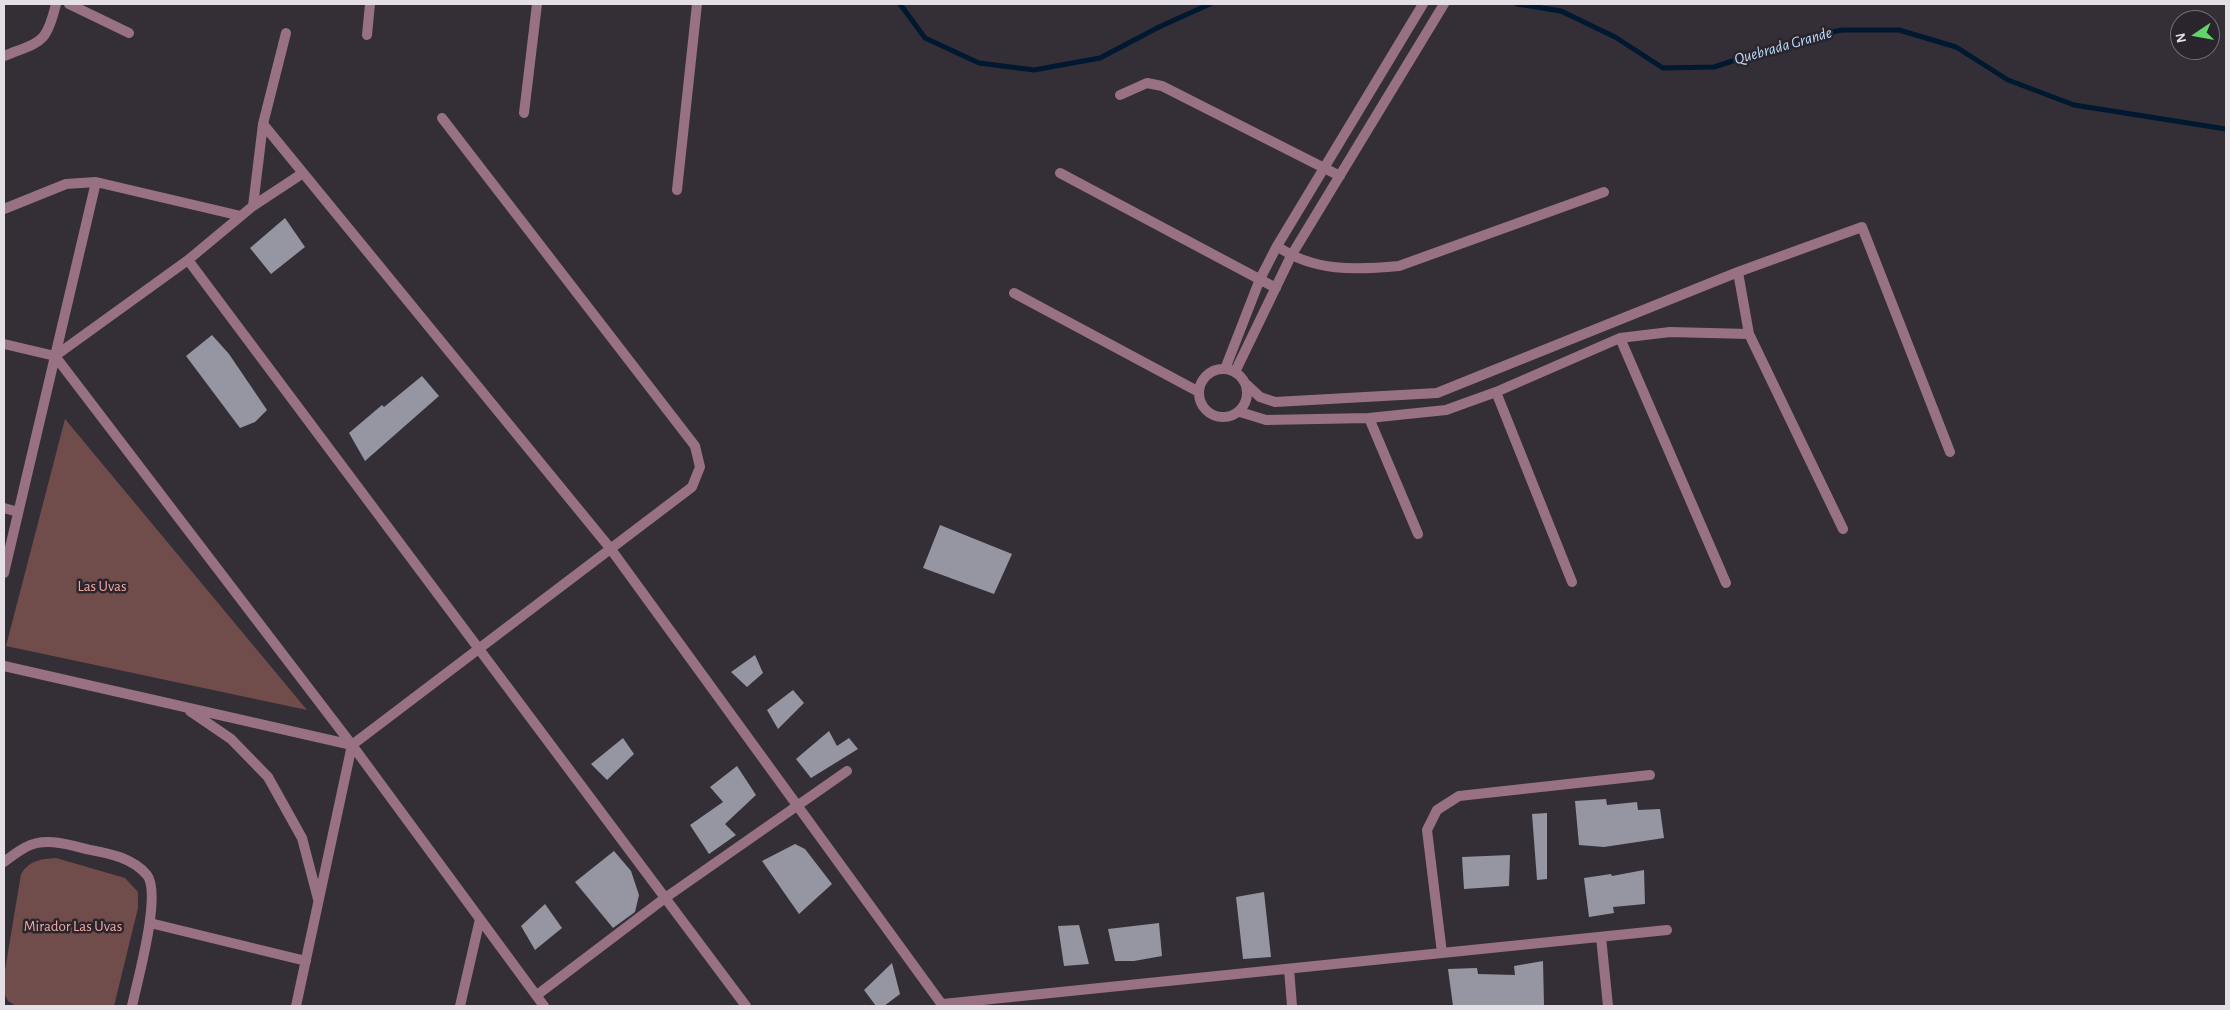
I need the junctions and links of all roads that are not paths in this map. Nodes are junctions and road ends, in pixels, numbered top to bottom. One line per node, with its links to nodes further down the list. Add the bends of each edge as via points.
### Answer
1 (56, 4): 11 (street, via 50,28 38,42)
2 (69, 4): 8 (street)
3 (370, 4): 10 (street)
4 (537, 4): 13 (street)
5 (697, 4): 23 (street)
6 (1423, 4): 14 (street)
7 (1444, 4): 17 (street)
8 (129, 33)
9 (286, 33): 16 (street)
10 (367, 35)
11 (4, 56)
12 (1120, 95): 18 (street, via 1147,84 1162,86)
13 (524, 113)
14 (1355, 115): 17 (street); 18 (street)
15 (442, 118): 50 (street, via 695,446 700,468 692,486)
16 (263, 124): 19 (street); 25 (street)
17 (1372, 126): 21 (street)
18 (1324, 166): 21 (street); 28 (street)
19 (303, 173): 25 (street); 50 (street)
20 (1060, 173): 32 (street)
21 (1340, 176): 29 (street)
22 (96, 182): 26 (street, via 66,184); 27 (street); 38 (street)
23 (677, 190)
24 (1604, 192): 29 (street, via 1399,266 1367,269 1322,267)
25 (253, 206): 27 (street)
26 (4, 209)
27 (241, 216): 30 (street)
28 (1277, 246): 29 (street); 32 (street)
29 (1291, 256): 33 (street)
30 (188, 260): 38 (street); 54 (street)
31 (1738, 272): 35 (street); 40 (street, via 1437,392 1275,402 1260,397); 45 (street, via 1862,226)
32 (1260, 279): 33 (street); 39 (street)
33 (1276, 288): 39 (street)
34 (1014, 293): 41 (street)
35 (1749, 334): 36 (street, via 1670,332); 48 (street)
36 (1620, 338): 42 (street); 53 (street)
37 (4, 344): 38 (street)
38 (55, 356): 47 (street); 57 (street)
39 (1230, 370): 40 (street); 41 (street, via 1217,370 1205,378)
40 (1246, 384): 43 (street, via 1247,399)
41 (1199, 392): 43 (street, via 1200,400 1210,414 1225,418)
42 (1496, 392): 44 (street, via 1446,410); 52 (street)
43 (1240, 412): 44 (street, via 1266,420)
44 (1369, 418): 49 (street)
45 (1950, 452)
46 (4, 508): 47 (street)
47 (18, 512): 51 (street)
48 (1843, 529)
49 (1418, 534)
50 (610, 548): 54 (street); 60 (street)
51 (4, 574)
52 (1572, 582)
53 (1726, 583)
54 (479, 649): 57 (street); 62 (street)
55 (4, 666): 56 (street)
56 (185, 708): 57 (street); 63 (street, via 231,739 268,777 302,838)
57 (352, 745): 63 (street); 64 (street)
58 (847, 771): 60 (street)
59 (1650, 775): 68 (street, via 1459,796 1437,810 1427,830)
60 (796, 806): 62 (street); 72 (street)
61 (4, 862): 65 (street, via 27,846 54,842 112,854 135,864 149,877 152,897)
62 (665, 898): 71 (street); 77 (street)
63 (318, 903): 69 (street)
64 (480, 919): 71 (street); 75 (street)
65 (150, 923): 69 (street); 73 (street)
66 (1667, 930): 67 (street)
67 (1601, 937): 68 (street); 79 (street)
68 (1442, 953): 70 (street)
69 (306, 961): 74 (street)
70 (1289, 969): 72 (street); 78 (street)
71 (537, 995): 76 (street)
72 (943, 1005)
73 (132, 1006)
74 (296, 1006)
75 (460, 1006)
76 (544, 1006)
77 (746, 1006)
78 (1292, 1006)
79 (1608, 1006)

